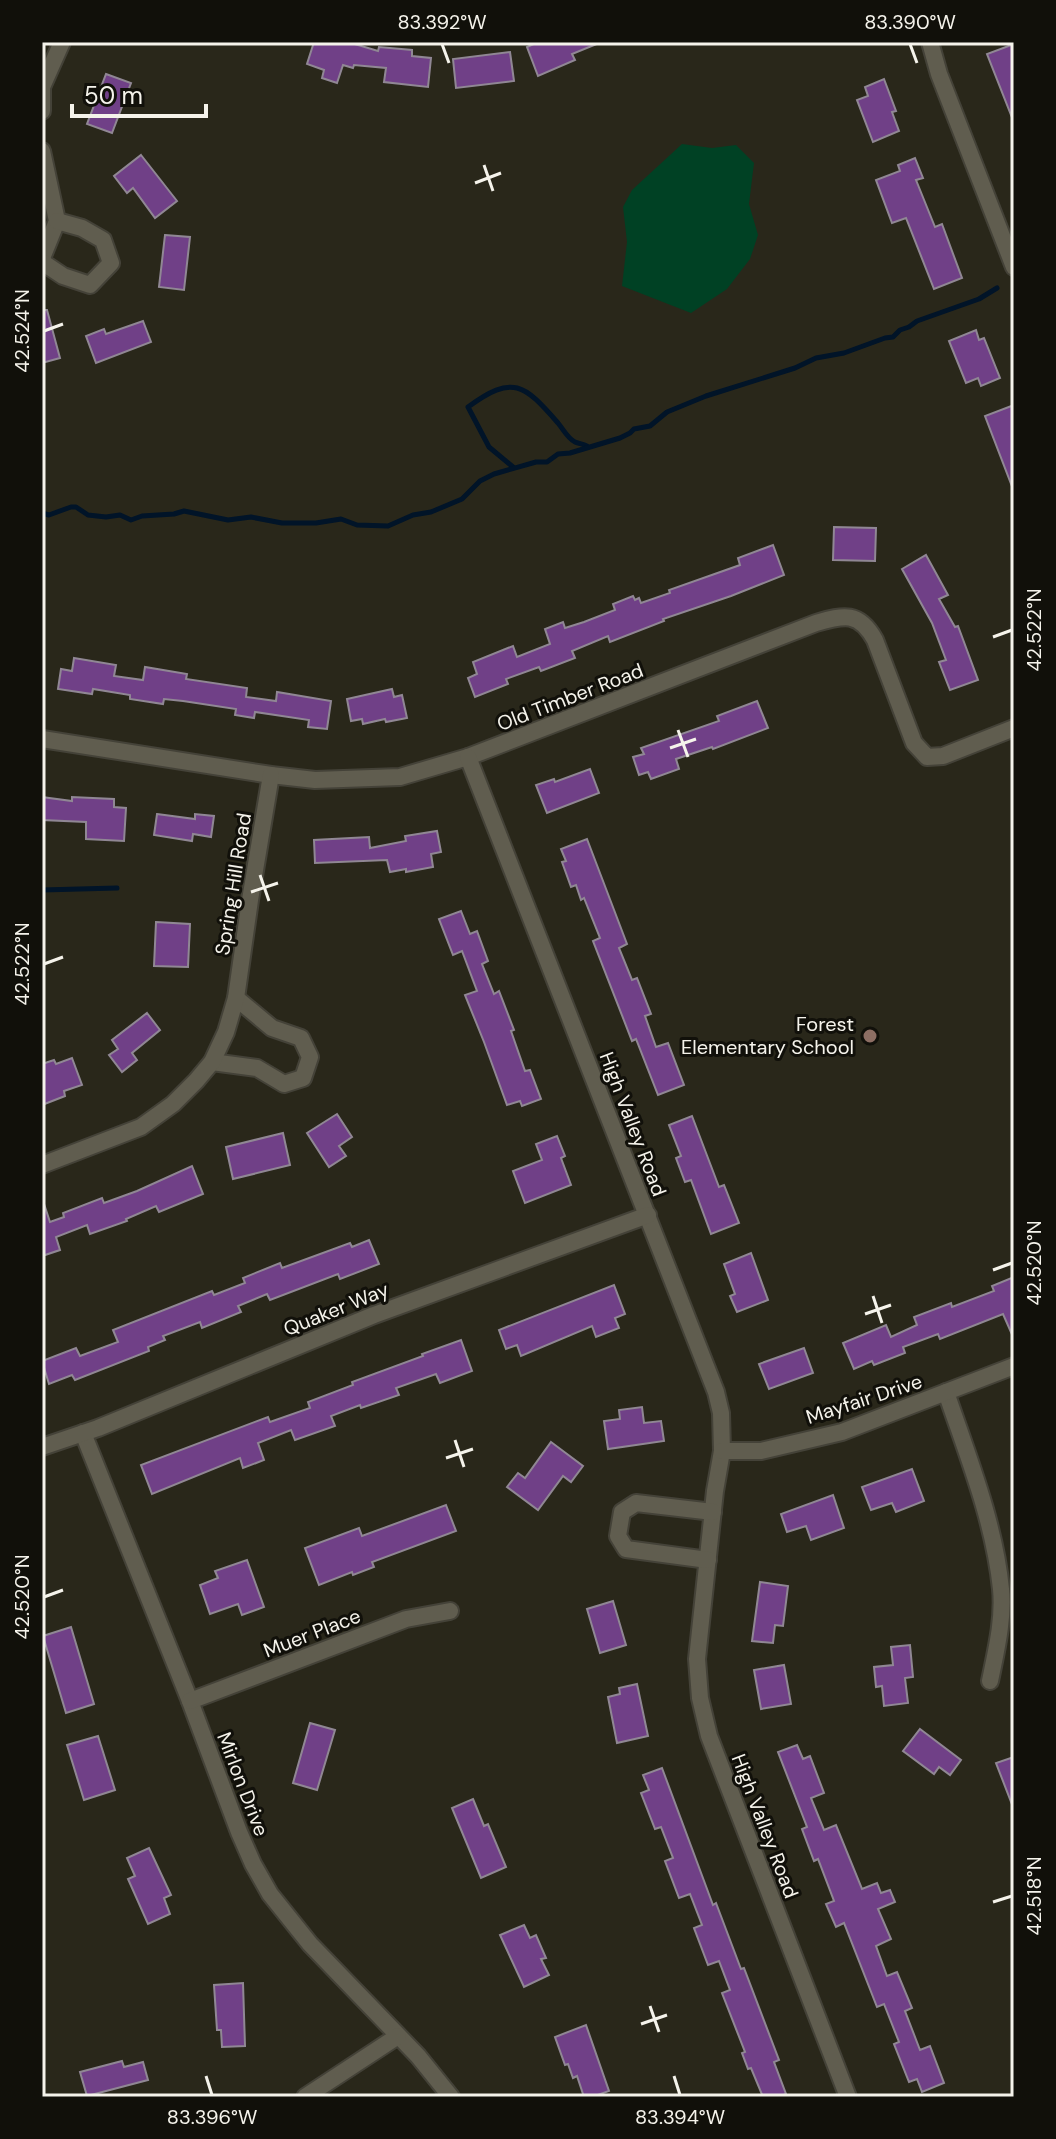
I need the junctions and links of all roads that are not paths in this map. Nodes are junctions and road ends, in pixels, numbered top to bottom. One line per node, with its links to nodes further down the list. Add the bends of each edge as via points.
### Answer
1 (62, 42): 3 (street, via 42,87)
2 (930, 42): 7 (street)
3 (42, 111)
4 (42, 151): 5 (street)
5 (57, 221): 6 (street); 6 (street, via 103,240 111,263 90,285 63,276)
6 (42, 260)
7 (1014, 267)
8 (1014, 728): 10 (street, Old Timber Road, via 943,756 927,757 914,743 867,625 840,616)
9 (42, 739): 11 (street, Old Timber Road)
10 (468, 757): 11 (street, Old Timber Road, via 400,777 315,780); 15 (street, High Valley Road)
11 (271, 775): 12 (street, Spring Hill Road)
12 (236, 998): 13 (street, Spring Hill Road); 13 (street, via 272,1028 301,1038 310,1057 303,1078 284,1084 257,1068)
13 (212, 1062): 14 (street, Spring Hill Road, via 173,1104 141,1127)
14 (42, 1165)
15 (648, 1215): 18 (street, Quaker Way, via 374,1315); 20 (street, High Valley Road, via 716,1392)
16 (1014, 1366): 17 (street, Mayfair Drive)
17 (946, 1392): 20 (street, Mayfair Drive, via 842,1432 761,1451); 24 (street, via 987,1512 1001,1591)
18 (83, 1433): 19 (street, Quaker Way); 25 (street, Mirlon Drive)
19 (42, 1447)
20 (722, 1451): 21 (street, High Valley Road)
21 (713, 1512): 22 (street, High Valley Road); 22 (street, via 636,1503 622,1512 618,1536 626,1549)
22 (708, 1560): 29 (street, High Valley Road, via 697,1659 704,1718)
23 (450, 1611): 25 (street, Muer Place, via 406,1619)
24 (990, 1681)
25 (190, 1701): 26 (street, Mirlon Drive, via 239,1832 270,1894)
26 (398, 2036): 27 (street); 28 (street, Mirlon Drive)
27 (305, 2097)
28 (451, 2097)
29 (848, 2097)

